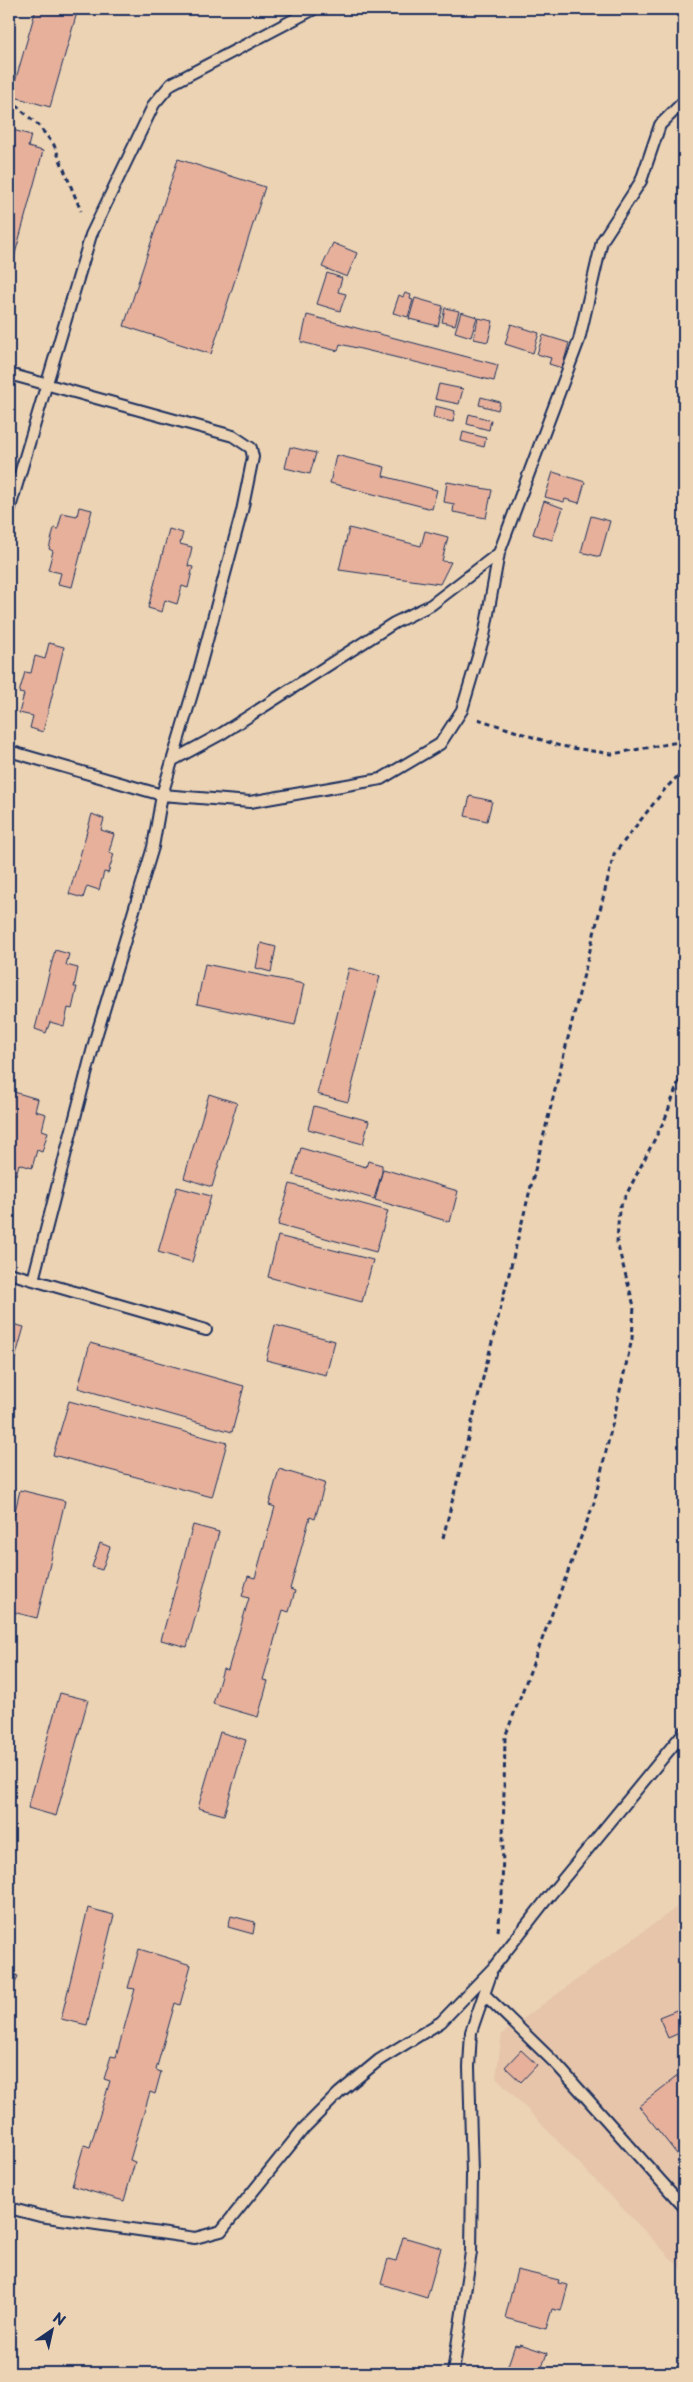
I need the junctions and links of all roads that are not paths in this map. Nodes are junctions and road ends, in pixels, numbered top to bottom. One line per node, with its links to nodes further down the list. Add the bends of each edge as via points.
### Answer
1 (314, 9): 4 (lane, via 192,72 163,91 91,235)
2 (684, 101): 6 (lane, via 660,125 641,181 602,241 579,340)
3 (9, 374): 4 (lane)
4 (47, 384): 5 (lane); 8 (lane, via 233,436 251,448 252,467 242,511)
5 (9, 510)
6 (499, 553): 8 (lane, via 431,605 394,623 221,734); 9 (lane, via 484,636 462,710 440,744 381,779 250,802)
7 (9, 751): 9 (lane)
8 (173, 760): 9 (lane)
9 (162, 795): 11 (lane, via 153,848 95,1040)
10 (9, 1273): 11 (lane)
11 (33, 1280): 12 (lane)
12 (206, 1330)
13 (684, 1732): 14 (lane)
14 (493, 1968): 15 (lane); 16 (lane, via 441,2022 380,2060 339,2093 304,2128 221,2231 195,2238 40,2216)
15 (484, 1994): 17 (lane, via 558,2066); 18 (lane, via 471,2032 471,2252)
16 (9, 2208)
17 (684, 2208)
18 (453, 2373)

